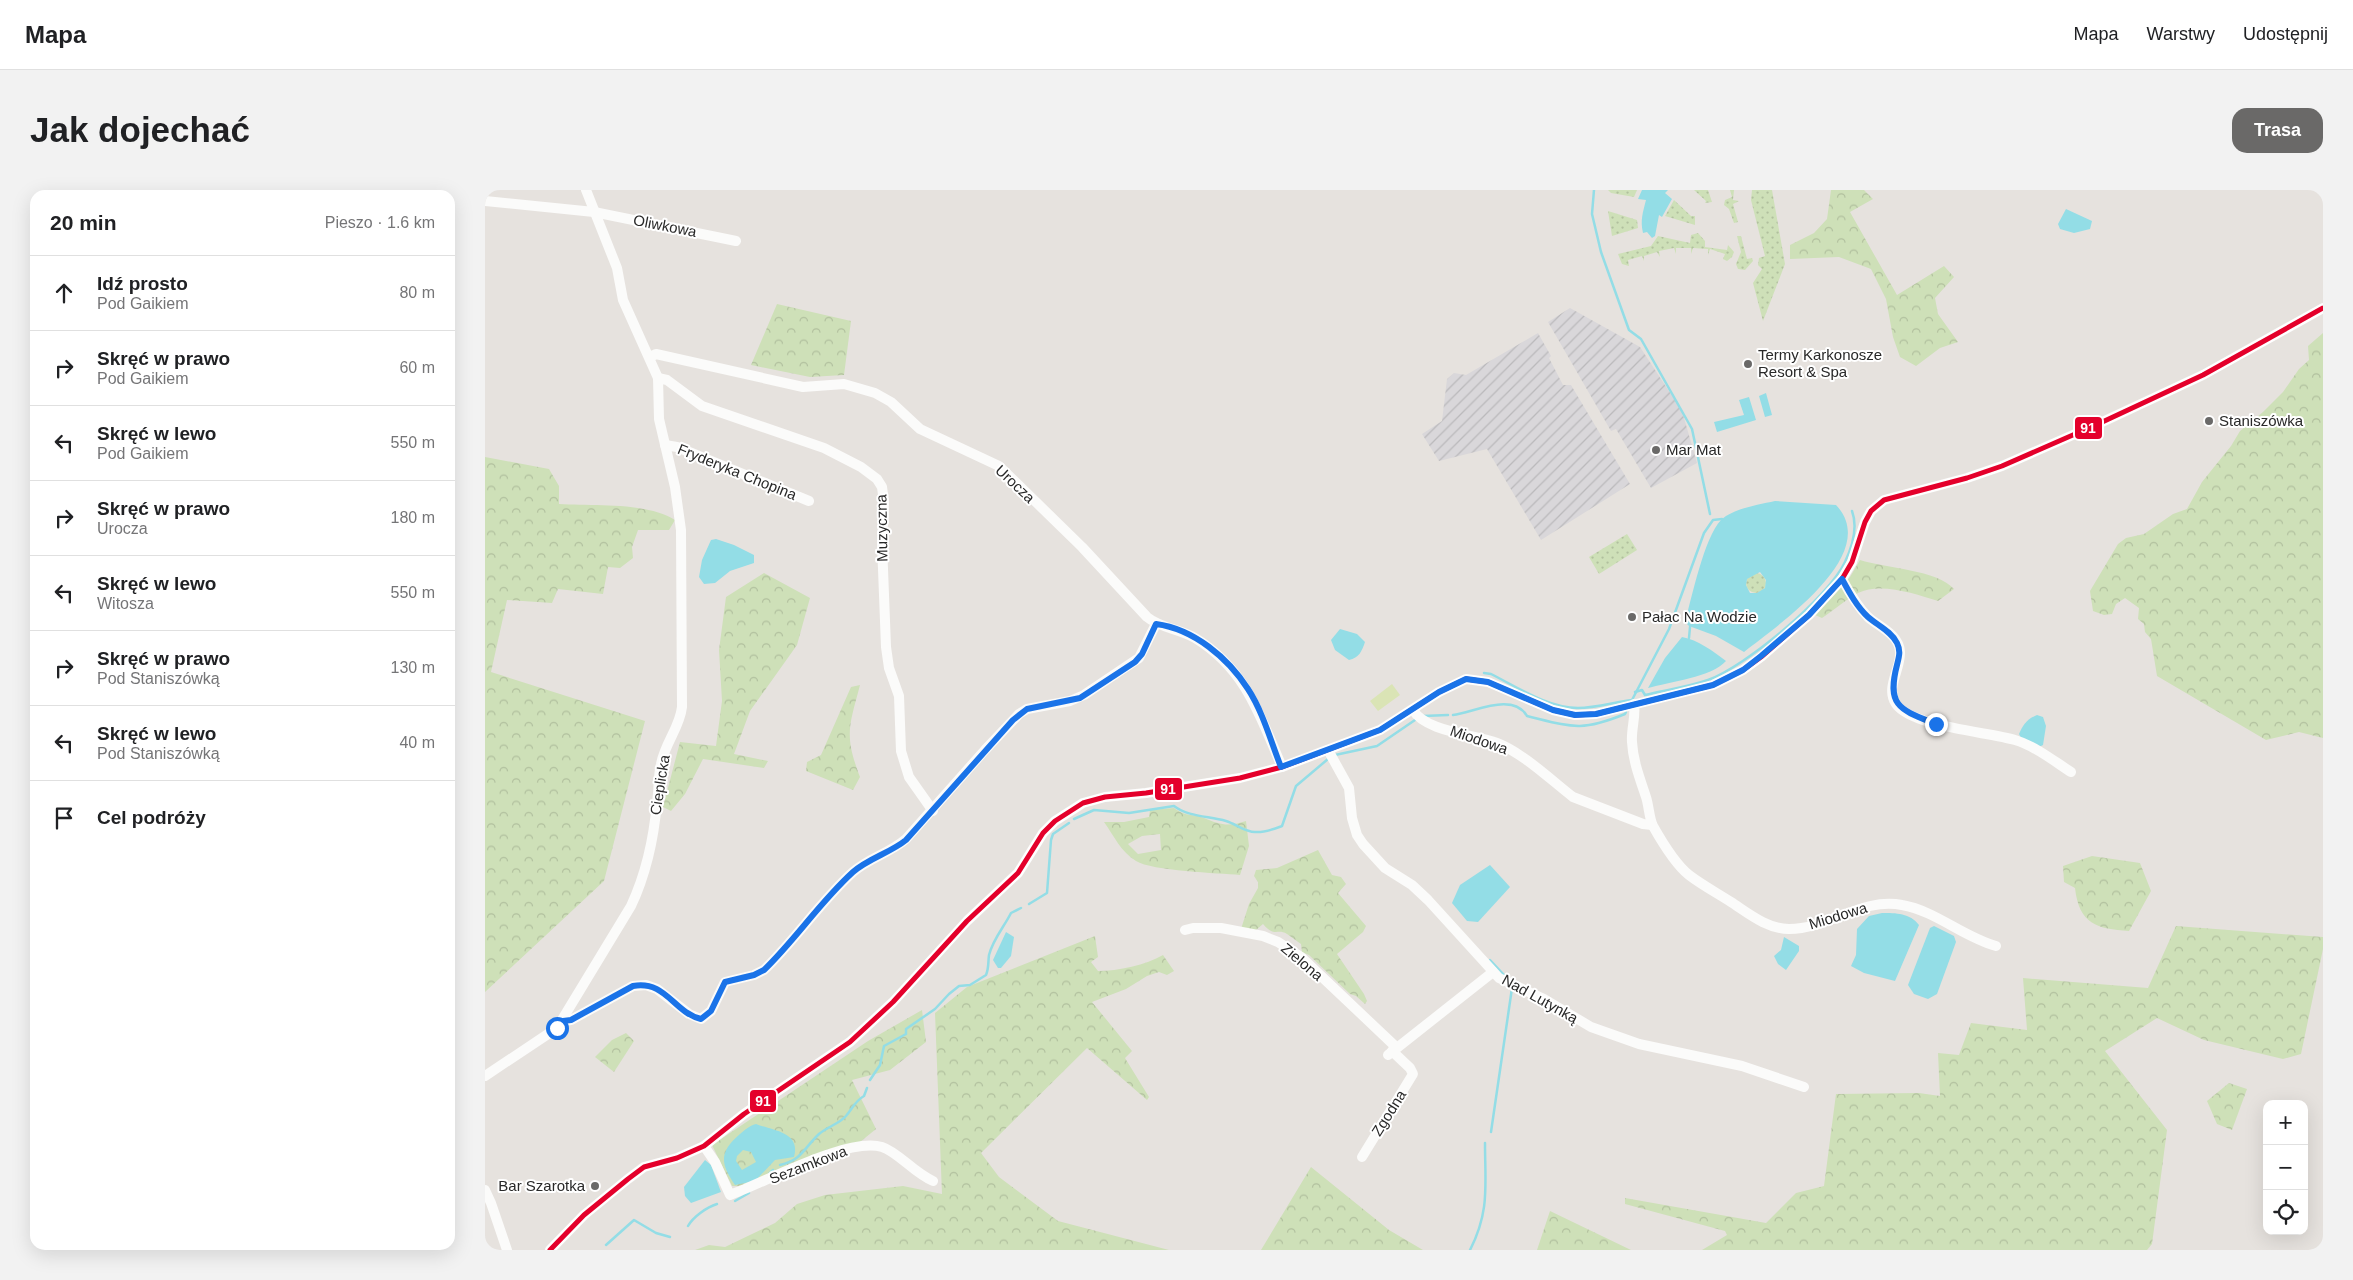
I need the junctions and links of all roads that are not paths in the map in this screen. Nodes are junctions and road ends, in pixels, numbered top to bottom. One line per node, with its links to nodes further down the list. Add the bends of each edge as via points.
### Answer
1 (587, 190): 3 (street, Cieplicka)
2 (485, 201): 3 (street, Oliwkowa)
3 (594, 212): 4 (street, Oliwkowa); 6 (street, Cieplicka, via 617,268 623,300)
4 (736, 241)
5 (2323, 308): 10 (street, via 2190,382 2011,462 1967,478 1884,500 1871,511 1865,522)
6 (650, 357): 7 (street, Cieplicka); 11 (street, Urocza, via 655,354 803,387 844,384 875,393 891,402 920,429 999,466)
7 (658, 378): 8 (street, Cieplicka, via 659,419); 17 (street, Muzyczna, via 667,380 701,406 824,448 861,466 877,479 884,502 882,543 886,647 899,696 901,751 909,776)
8 (665, 446): 9 (street, Fryderyka Chopina, via 677,447); 22 (street, Cieplicka, via 681,530 681,719 665,748 660,765 656,813 639,887)
9 (809, 501)
10 (1842, 579): 12 (street, via 1809,615 1743,670 1713,685); 16 (street, via 1867,616 1893,636 1897,643 1900,653 1893,678 1893,696 1897,705 1907,713 1936,724 2017,740 2049,756)
11 (1156, 624): 15 (street, Urocza, via 1174,628 1196,639 1231,668 1252,697); 17 (street, via 1139,658 1085,695 1027,709 1019,714)
12 (1634, 704): 13 (street, via 1596,714 1575,715 1553,710 1488,682 1466,679); 18 (street, Miodowa, via 1633,756)
13 (1413, 710): 14 (street, via 1380,730); 18 (street, Miodowa, via 1417,717 1430,724 1509,748 1579,799)
14 (1328, 750): 15 (street); 21 (street, Nad Lutynką, via 1349,788 1351,818 1357,836 1385,868 1429,900)
15 (1281, 767): 27 (street, via 1240,778 1105,797 1083,803 1066,813 1043,833 1018,873 967,921 893,1002 857,1035)
16 (2071, 772)
17 (933, 811): 22 (street, via 897,848 861,866 838,886 764,970 725,982 711,1011 701,1019 689,1014 657,988 646,985 633,986 571,1020)
18 (1652, 825): 20 (street, Miodowa, via 1689,875 1756,918 1778,928 1818,923 1879,904 1902,905)
19 (1185, 930): 23 (street, Zielona, via 1221,928 1278,942 1301,957)
20 (1996, 946)
21 (1493, 972): 23 (street); 26 (street, Nad Lutynką, via 1507,983 1538,996 1591,1027 1639,1044 1743,1066)
22 (563, 1021): 25 (street, Cieplicka, via 547,1037)
23 (1392, 1051): 24 (street, Zielona)
24 (1410, 1068): 28 (street, Zgodna, via 1413,1074)
25 (485, 1076)
26 (1804, 1087)
27 (704, 1146): 29 (street, Sezamkowa, via 730,1195 797,1166 851,1148 869,1146 889,1150 920,1175); 32 (street, via 645,1167 633,1175 584,1215)
28 (1362, 1157)
29 (933, 1181)
30 (485, 1190): 31 (street)
31 (507, 1250)
32 (551, 1250)

